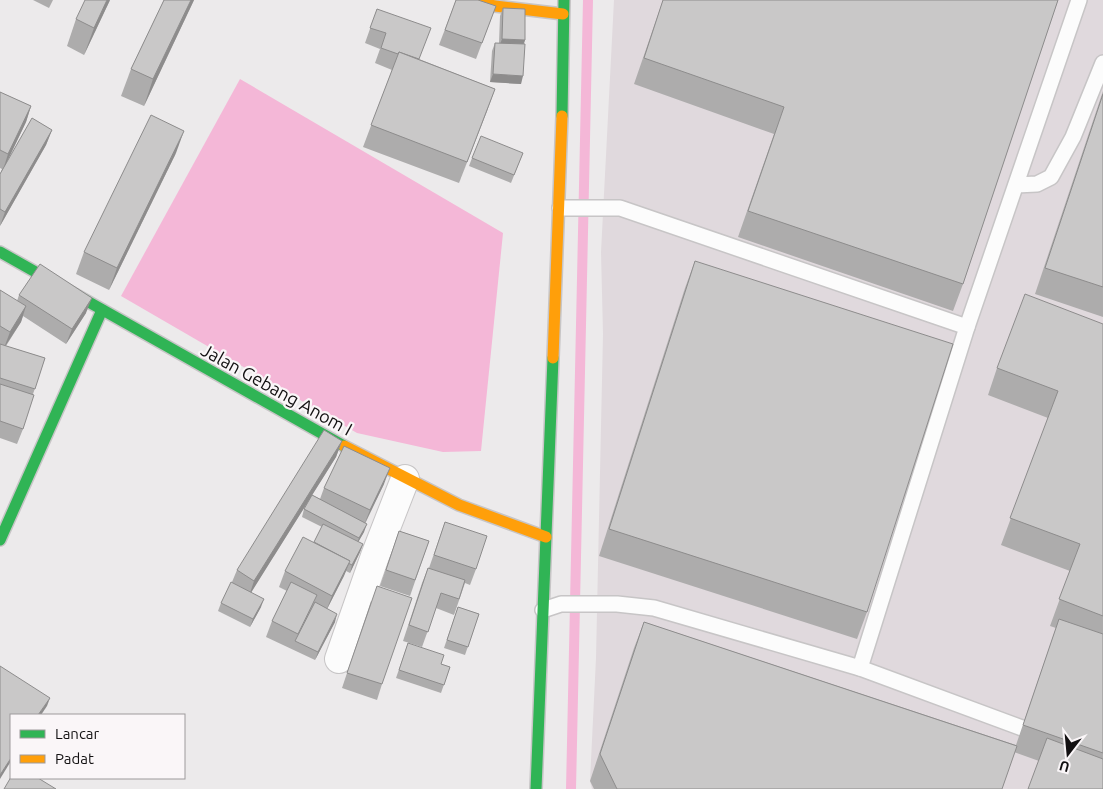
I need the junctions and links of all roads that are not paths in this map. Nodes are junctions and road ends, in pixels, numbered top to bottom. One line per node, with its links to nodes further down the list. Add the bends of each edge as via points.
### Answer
1 (472, 0): 4 (street)
2 (564, 0): 4 (street)
3 (1079, 0): 6 (lane)
4 (563, 14): 7 (street)
5 (1103, 63): 6 (lane, via 1073,137 1050,177 1038,184)
6 (1016, 185): 10 (lane)
7 (563, 207): 10 (lane, via 620,208); 14 (street)
8 (0, 252): 9 (street, Jalan Gebang Anom I)
9 (102, 310): 11 (street, Jalan Gebang Anom I); 13 (street)
10 (967, 327): 18 (lane)
11 (405, 479): 14 (street, Jalan Gebang Anom I, via 459,505); 17 (street)
12 (0, 498): 13 (lane)
13 (16, 503): 15 (street)
14 (546, 537): 16 (street)
15 (0, 540)
16 (543, 610): 18 (lane, via 561,604 654,608); 20 (street)
17 (339, 659)
18 (860, 668): 19 (lane)
19 (1022, 728)
20 (536, 789)

